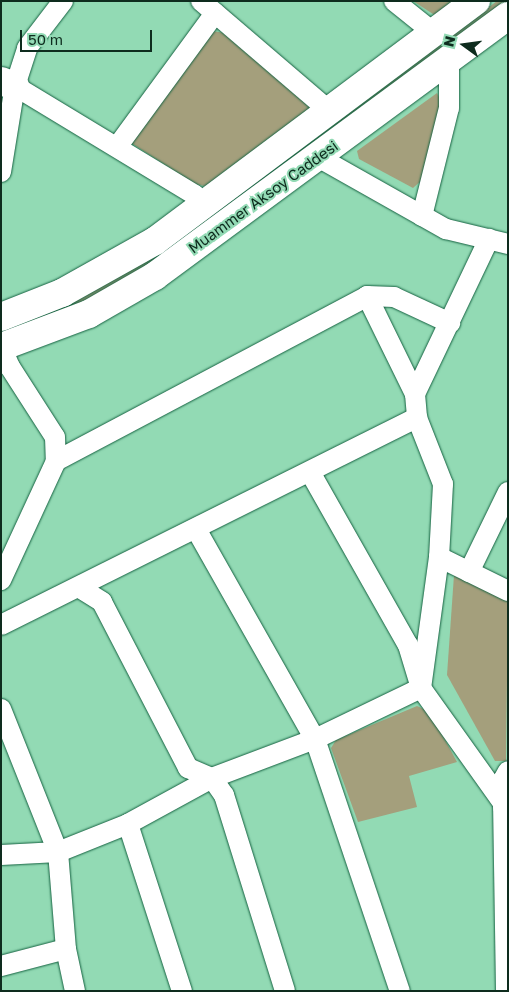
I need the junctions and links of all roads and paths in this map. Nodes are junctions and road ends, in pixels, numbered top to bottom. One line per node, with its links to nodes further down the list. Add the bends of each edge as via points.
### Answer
1 (63, 1): 8 (street, via 27,48)
2 (394, 1): 6 (street)
3 (476, 1): 6 (main road)
4 (208, 7): 9 (street); 10 (street)
5 (508, 16): 7 (main road, Muammer Aksoy Caddesi)
6 (434, 34): 9 (main road)
7 (449, 61): 11 (main road, Muammer Aksoy Caddesi); 14 (street, via 449,108)
8 (8, 84): 10 (street); 12 (street)
9 (328, 110): 13 (main road)
10 (117, 147): 13 (street, via 195,195)
11 (318, 157): 14 (street); 19 (main road, Muammer Aksoy Caddesi, via 118,299 53,330)
12 (1, 172)
13 (200, 207): 17 (main road, via 111,268)
14 (422, 216): 15 (street, via 446,229)
15 (499, 241): 18 (street)
16 (367, 296): 18 (street, via 394,297); 20 (street); 22 (street)
17 (1, 317)
18 (450, 322): 20 (street)
19 (2, 347): 22 (street, via 10,366 55,437)
20 (416, 394): 21 (street)
21 (417, 418): 23 (street); 26 (street, via 443,484)
22 (56, 461): 28 (street)
23 (310, 472): 25 (street); 32 (street, via 408,645)
24 (508, 492): 27 (street)
25 (196, 529): 29 (street); 35 (street)
26 (439, 557): 27 (street); 32 (street)
27 (468, 572): 30 (street)
28 (1, 580)
29 (80, 588): 31 (street); 37 (street, via 102,602 188,768)
30 (508, 591)
31 (1, 625)
32 (421, 688): 35 (street); 38 (street)
33 (1, 709): 34 (street)
34 (4, 733): 40 (street)
35 (316, 739): 37 (street); 47 (street)
36 (508, 771): 38 (street, via 503,780)
37 (212, 778): 39 (street); 46 (street, via 224,795)
38 (505, 808): 48 (street)
39 (128, 824): 40 (street); 45 (street)
40 (58, 852): 41 (street); 42 (street)
41 (1, 855)
42 (66, 949): 43 (street); 44 (street)
43 (1, 966)
44 (75, 991)
45 (182, 991)
46 (285, 991)
47 (400, 991)
48 (506, 991)

